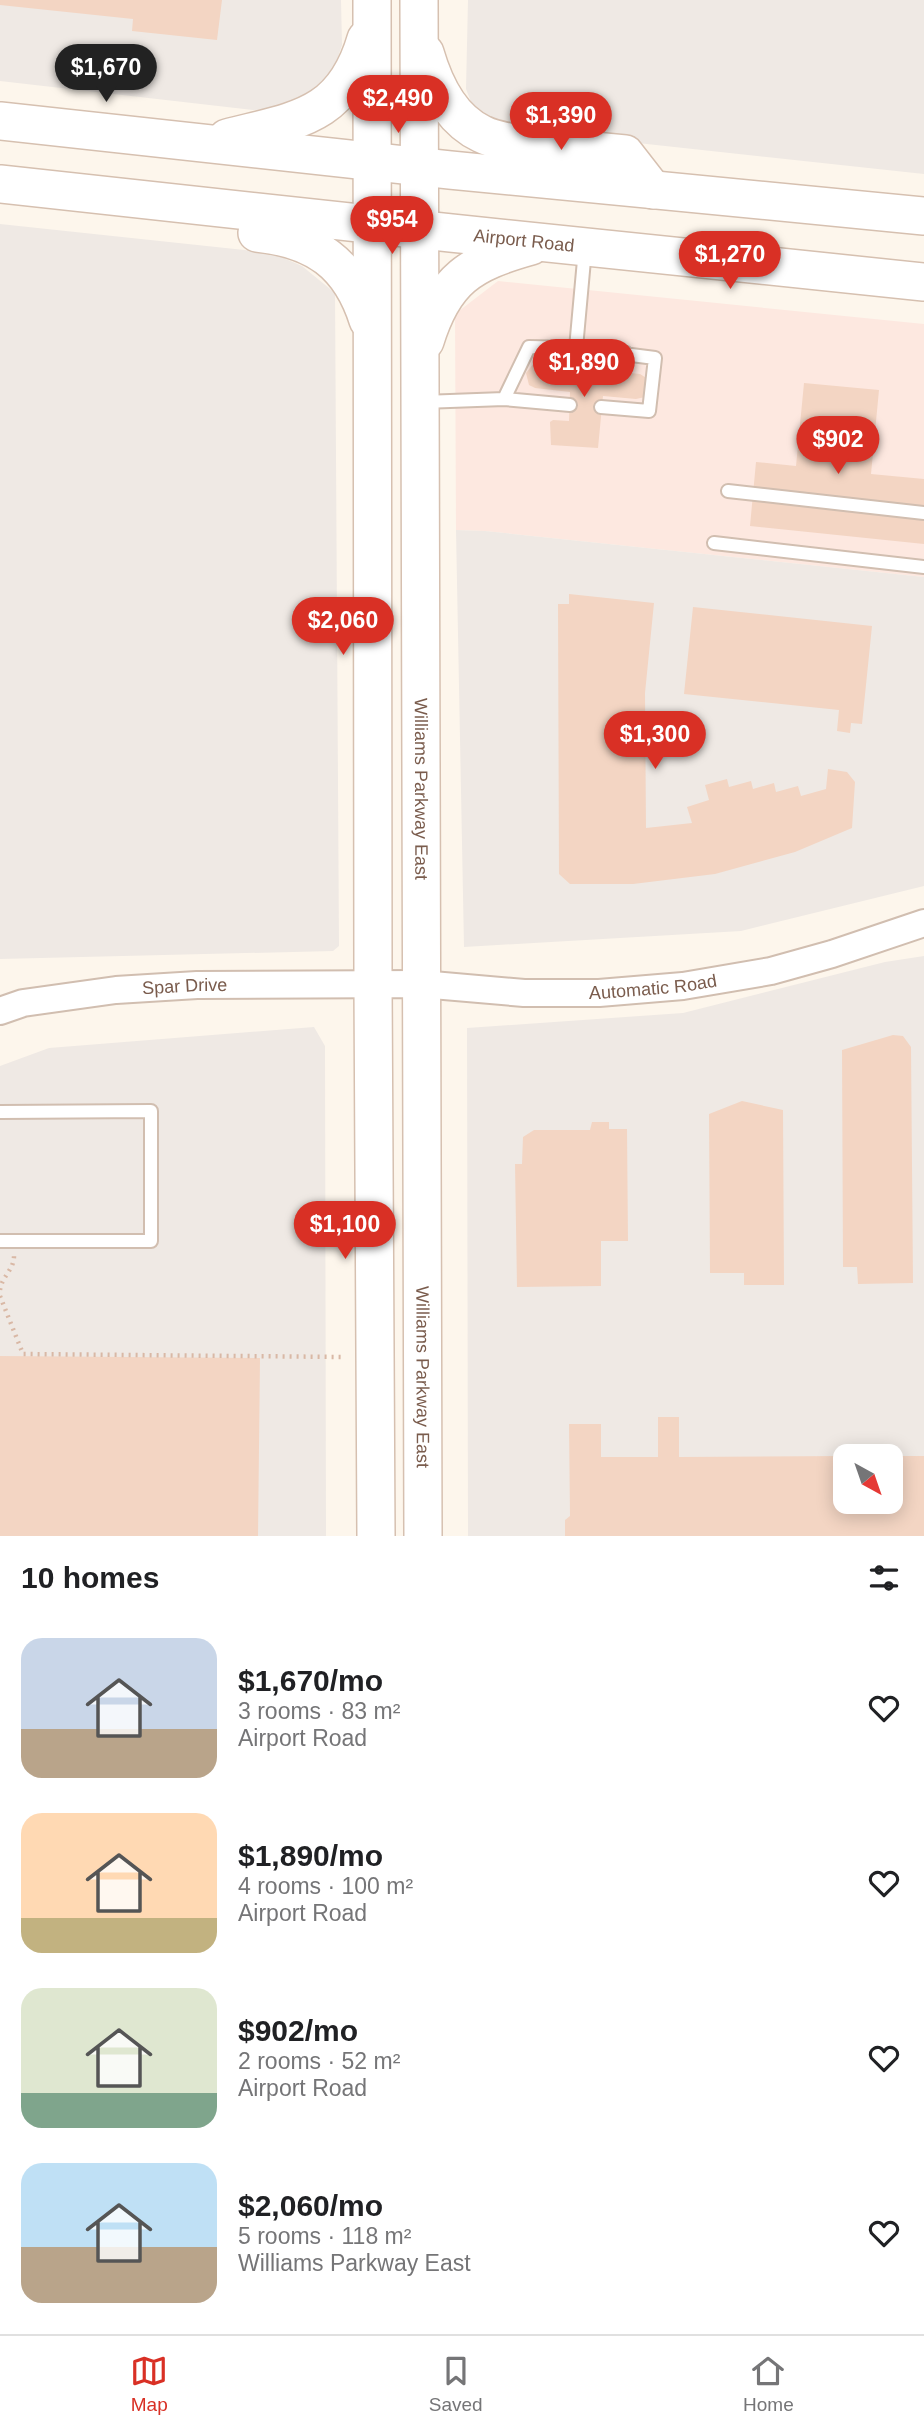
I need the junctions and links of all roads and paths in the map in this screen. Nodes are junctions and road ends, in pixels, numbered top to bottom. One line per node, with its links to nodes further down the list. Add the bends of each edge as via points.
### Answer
1 (372, 9): 4 (main road, via 359,59 335,99 303,117); 5 (main road)
2 (418, 13): 6 (main road, Williams Parkway East); 8 (main road, via 435,83 468,125 504,141 625,154)
3 (0, 121): 4 (main road)
4 (206, 144): 5 (main road)
5 (372, 161): 6 (main road); 11 (main road)
6 (419, 166): 8 (main road); 12 (main road, Williams Parkway East)
7 (0, 184): 9 (main road, Airport Road)
8 (653, 190): 10 (main road)
9 (173, 204): 11 (main road, Airport Road); 16 (main road, via 204,227 276,235 317,249 355,288)
10 (924, 216)
11 (372, 224): 12 (main road, Airport Road); 16 (main road)
12 (419, 230): 13 (main road, Airport Road); 21 (main road, Williams Parkway East)
13 (543, 243): 14 (main road, Airport Road); 21 (main road, via 476,265 454,284 433,315)
14 (585, 248): 15 (main road, Airport Road); 18 (lane)
15 (924, 282)
16 (371, 329): 35 (main road)
17 (558, 347): 18 (lane); 22 (lane); 25 (lane, via 529,347)
18 (576, 348): 19 (lane)
19 (595, 349): 20 (lane); 23 (lane)
20 (626, 353): 24 (lane); 28 (lane, via 655,358 649,411 619,403)
21 (420, 359): 26 (main road, Williams Parkway East)
22 (555, 365)
23 (592, 369)
24 (623, 372)
25 (504, 400): 26 (lane); 27 (lane, via 552,397)
26 (419, 402): 34 (main road, Williams Parkway East)
27 (569, 405)
28 (601, 407)
29 (728, 491): 30 (lane)
30 (924, 513)
31 (713, 543): 32 (lane)
32 (924, 566)
33 (924, 923): 34 (street, Automatic Road, via 771,971 683,986 524,993)
34 (421, 984): 35 (street, Automatic Road); 44 (main road, Williams Parkway East)
35 (373, 985): 36 (street, Spar Drive, via 116,990 23,1003); 42 (main road)
36 (0, 1011)
37 (0, 1112): 39 (lane, via 151,1111 151,1241)
38 (0, 1241): 39 (lane)
39 (14, 1241): 40 (path, via 13,1266)
40 (0, 1290)
41 (0, 1296): 42 (path, via 23,1354)
42 (375, 1357): 43 (main road)
43 (376, 1536)
44 (423, 1536)

